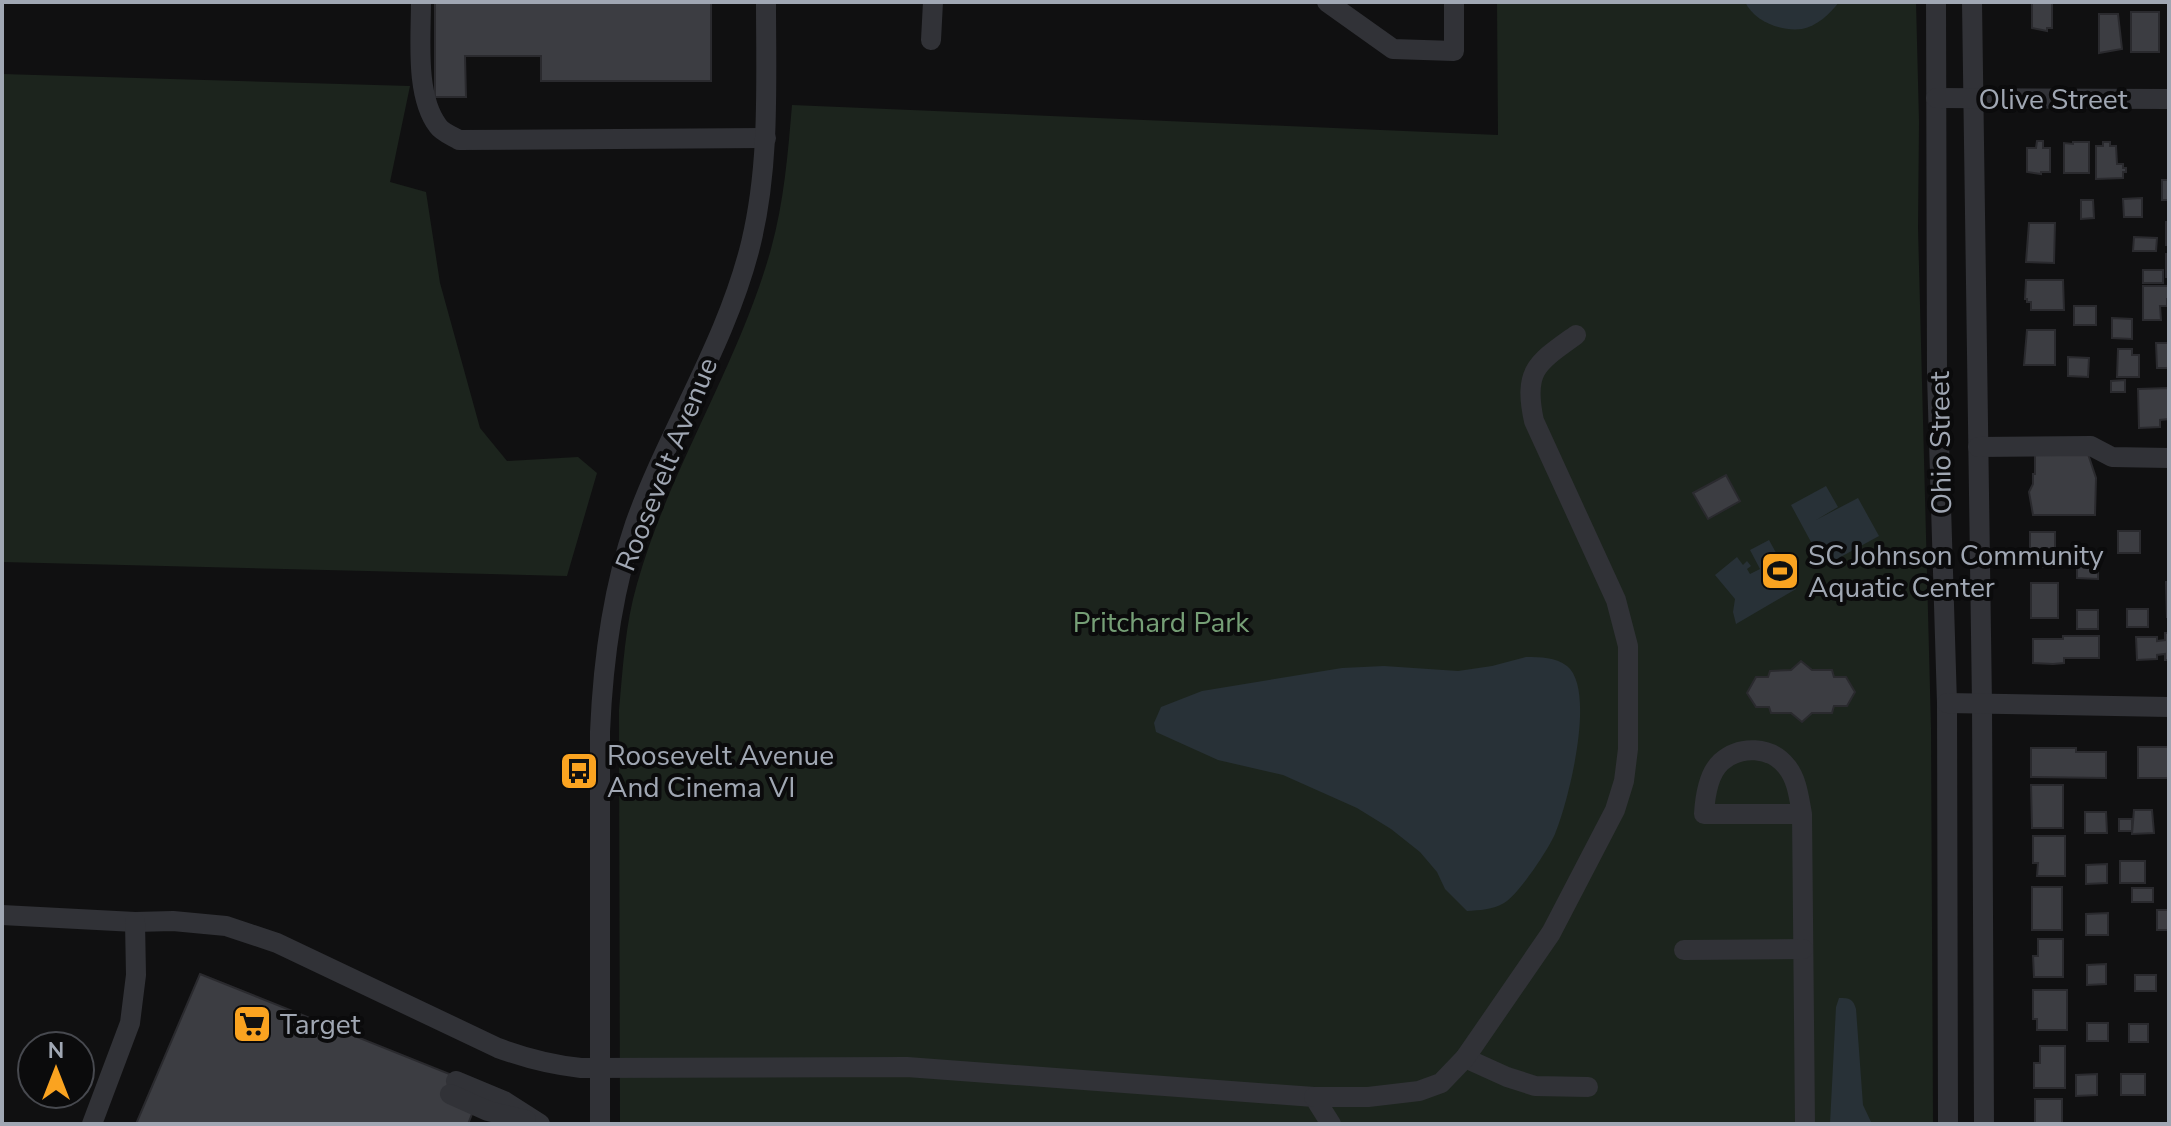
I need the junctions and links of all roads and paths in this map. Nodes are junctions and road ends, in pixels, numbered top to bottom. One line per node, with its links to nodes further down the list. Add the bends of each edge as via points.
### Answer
1 (421, 2): 12 (street, via 426,104 439,129 459,140)
2 (766, 2): 12 (street, Roosevelt Avenue)
3 (933, 2): 8 (street)
4 (1327, 2): 5 (street, via 1393,49 1454,51)
5 (1454, 2)
6 (1936, 2): 9 (street, Ohio Street)
7 (1972, 2): 10 (street, Ohio Street)
8 (931, 40)
9 (1936, 98): 10 (street, Olive Street); 16 (street, Ohio Street, via 1937,375)
10 (1972, 98): 11 (street, Olive Street); 14 (street, Ohio Street)
11 (2169, 99)
12 (766, 138): 25 (street, Roosevelt Avenue, via 760,199 737,290 636,522 608,630 600,732)
13 (1576, 335): 24 (street, via 1541,360 1529,385 1529,400 1616,600 1628,646 1624,781 1615,810 1551,933)
14 (1978, 447): 15 (street, via 2091,446 2112,457); 17 (street, Ohio Street)
15 (2169, 458)
16 (1947, 703): 17 (street); 34 (street, Ohio Street)
17 (1982, 704): 18 (street); 35 (street, Ohio Street)
18 (2169, 707)
19 (1802, 814): 19 (street, via 1788,768 1764,751 1737,752 1720,763 1705,799 1704,814); 22 (street)
20 (2, 915): 21 (street)
21 (135, 922): 25 (street, via 226,926 277,943 516,1055); 29 (street, via 130,1023)
22 (1803, 949): 23 (street); 33 (street)
23 (1684, 950)
24 (1465, 1058): 26 (street, via 1535,1086); 28 (street, via 1441,1083 1419,1091)
25 (600, 1068): 28 (street, via 907,1067); 31 (street, Roosevelt Avenue)
26 (1588, 1087)
27 (453, 1088): 30 (street, via 504,1101)
28 (1314, 1097): 32 (street)
29 (92, 1124)
30 (540, 1124)
31 (600, 1124)
32 (1331, 1124)
33 (1805, 1124)
34 (1948, 1124)
35 (1984, 1124)

